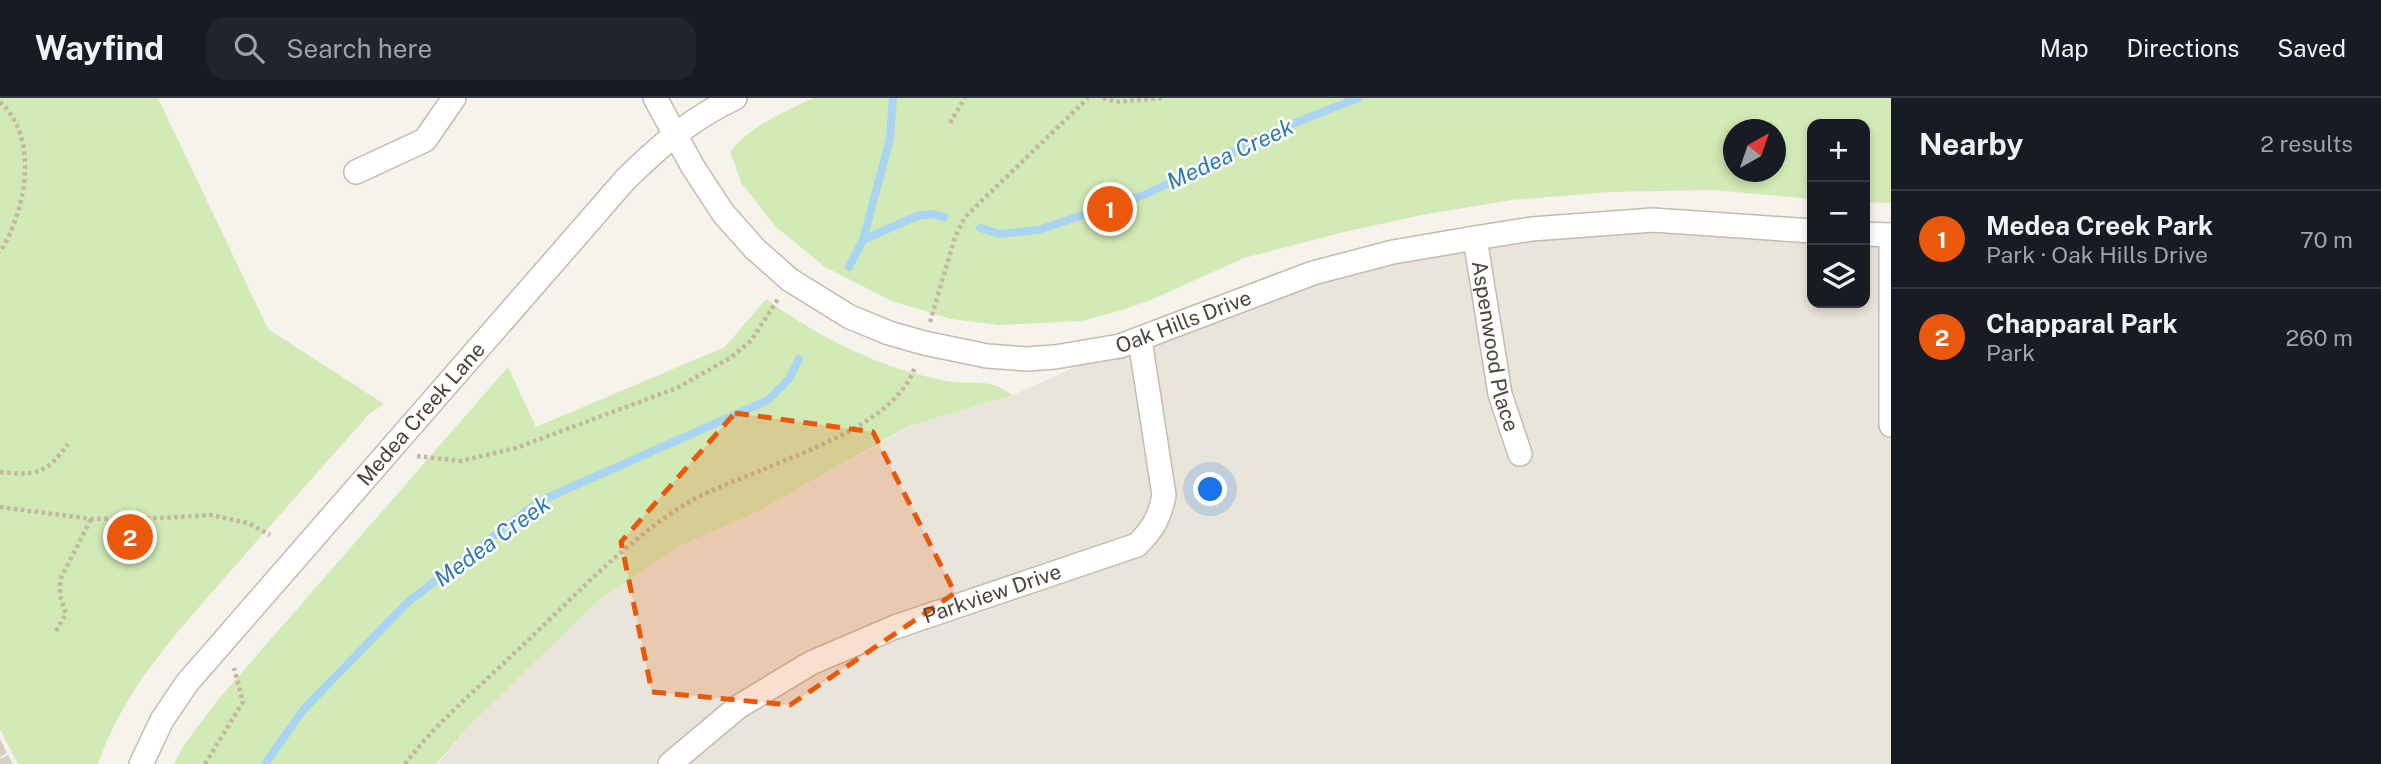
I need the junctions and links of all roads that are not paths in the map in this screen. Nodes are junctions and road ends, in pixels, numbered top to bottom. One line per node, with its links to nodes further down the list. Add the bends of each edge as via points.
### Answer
1 (454, 98): 5 (street, via 425,140)
2 (655, 98): 4 (street, Oak Hills Drive)
3 (735, 98): 4 (street, Medea Creek Lane)
4 (674, 134): 10 (street, Oak Hills Drive, via 723,213 755,249 790,280 850,317 889,334 987,356 1055,357); 13 (street, Medea Creek Lane, via 625,180 187,683)
5 (356, 172)
6 (1807, 231): 9 (street, Oak Hills Drive, via 1653,220)
7 (1870, 234): 8 (street)
8 (1891, 235): 11 (street)
9 (1475, 238): 10 (street, Oak Hills Drive, via 1313,272); 12 (street, Aspenwood Place, via 1500,394)
10 (1140, 340): 14 (street, Parkview Drive, via 1164,495 1161,514 1137,545 895,627 811,663 738,707)
11 (1891, 425)
12 (1520, 454)
13 (141, 764)
14 (670, 764)

